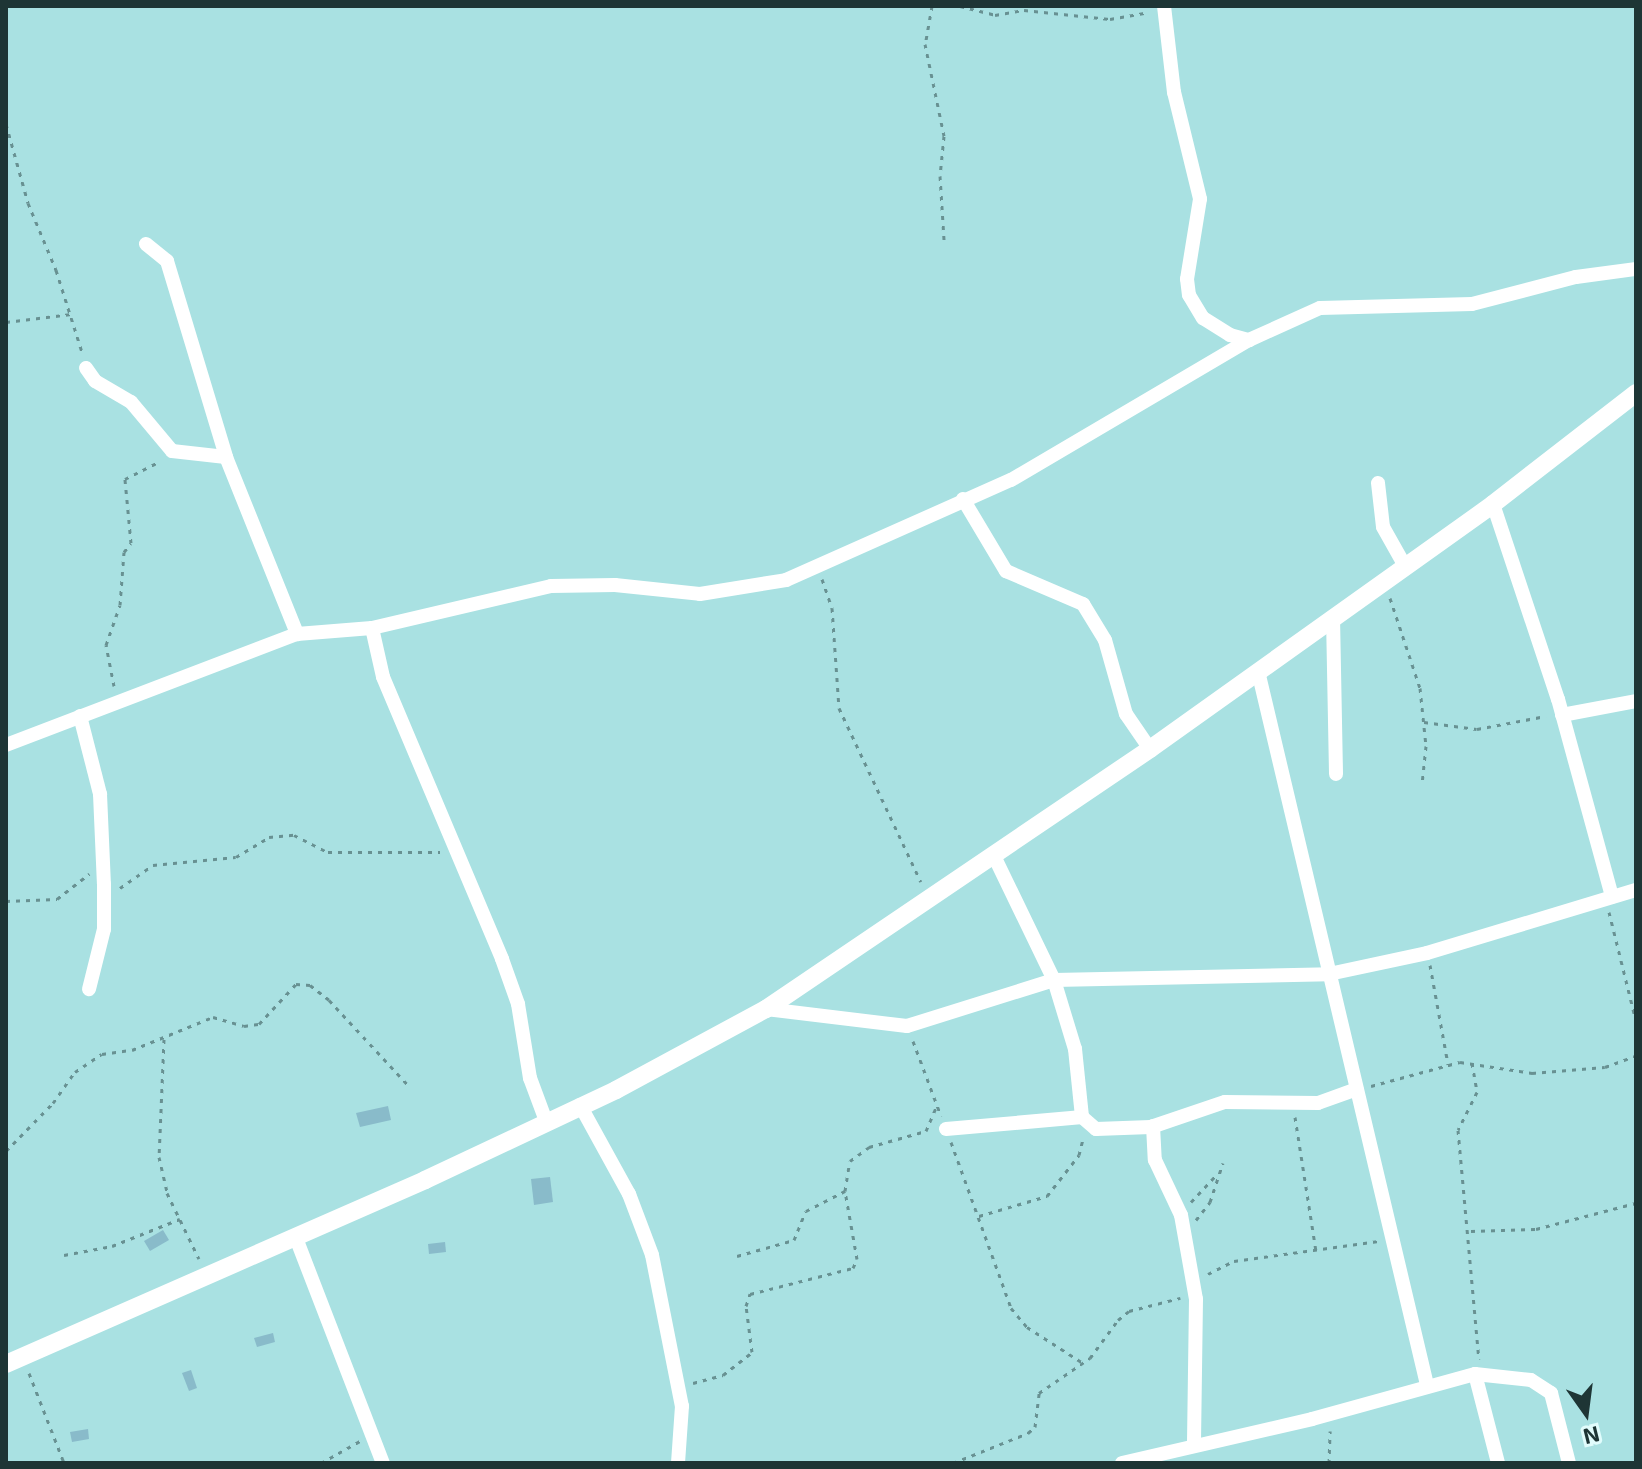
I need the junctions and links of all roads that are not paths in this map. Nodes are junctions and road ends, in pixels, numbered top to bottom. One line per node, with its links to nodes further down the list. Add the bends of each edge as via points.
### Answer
1 (1164, 8): 4 (street, via 1174,92 1200,199 1189,295 1203,318)
2 (146, 244): 7 (street, via 167,261)
3 (1636, 269): 4 (street, via 1576,277 1472,304 1320,308 1297,313)
4 (1249, 340): 9 (street, via 1011,480)
5 (86, 368): 7 (street, via 95,381 131,402 168,447 184,455)
6 (1636, 393): 10 (street)
7 (226, 457): 14 (street)
8 (1378, 483): 11 (street, via 1383,527)
9 (963, 499): 13 (street, via 818,568 740,591 700,594 615,585 551,586); 20 (street, via 1006,571 1083,604 1105,640 1126,714)
10 (1493, 504): 11 (street); 17 (street)
11 (1405, 566): 12 (street)
12 (1333, 617): 15 (street); 21 (street)
13 (372, 628): 14 (street); 31 (street, via 383,677 518,1004 530,1078)
14 (297, 634): 18 (street)
15 (1258, 671): 20 (street); 25 (street)
16 (1636, 701): 17 (street)
17 (1562, 714): 24 (street)
18 (80, 716): 19 (street); 27 (street, via 100,794 104,894 104,929)
19 (6, 745)
20 (1150, 749): 22 (street)
21 (1336, 774)
22 (995, 858): 26 (street); 28 (street)
23 (1636, 890): 24 (street)
24 (1609, 898): 25 (street, via 1427,953)
25 (1329, 974): 26 (street); 29 (street)
26 (1054, 980): 28 (street, via 907,1026); 32 (street, via 1075,1049)
27 (89, 989)
28 (766, 1009): 30 (street)
29 (1357, 1090): 33 (street, via 1329,1101 1225,1102); 38 (street)
30 (580, 1105): 31 (street); 41 (street, via 641,1221 678,1385)
31 (546, 1121): 35 (street)
32 (1085, 1121): 33 (street, via 1110,1131); 34 (street)
33 (1153, 1126): 39 (street, via 1155,1160 1180,1210 1194,1291)
34 (946, 1129)
35 (296, 1238): 36 (street); 40 (street)
36 (15, 1361)
37 (1477, 1374): 38 (street); 43 (street); 44 (street, via 1531,1380 1551,1393)
38 (1427, 1385): 39 (street, via 1332,1414)
39 (1194, 1445): 42 (street)
40 (383, 1463)
41 (678, 1463)
42 (1122, 1463)
43 (1498, 1463)
44 (1569, 1463)

